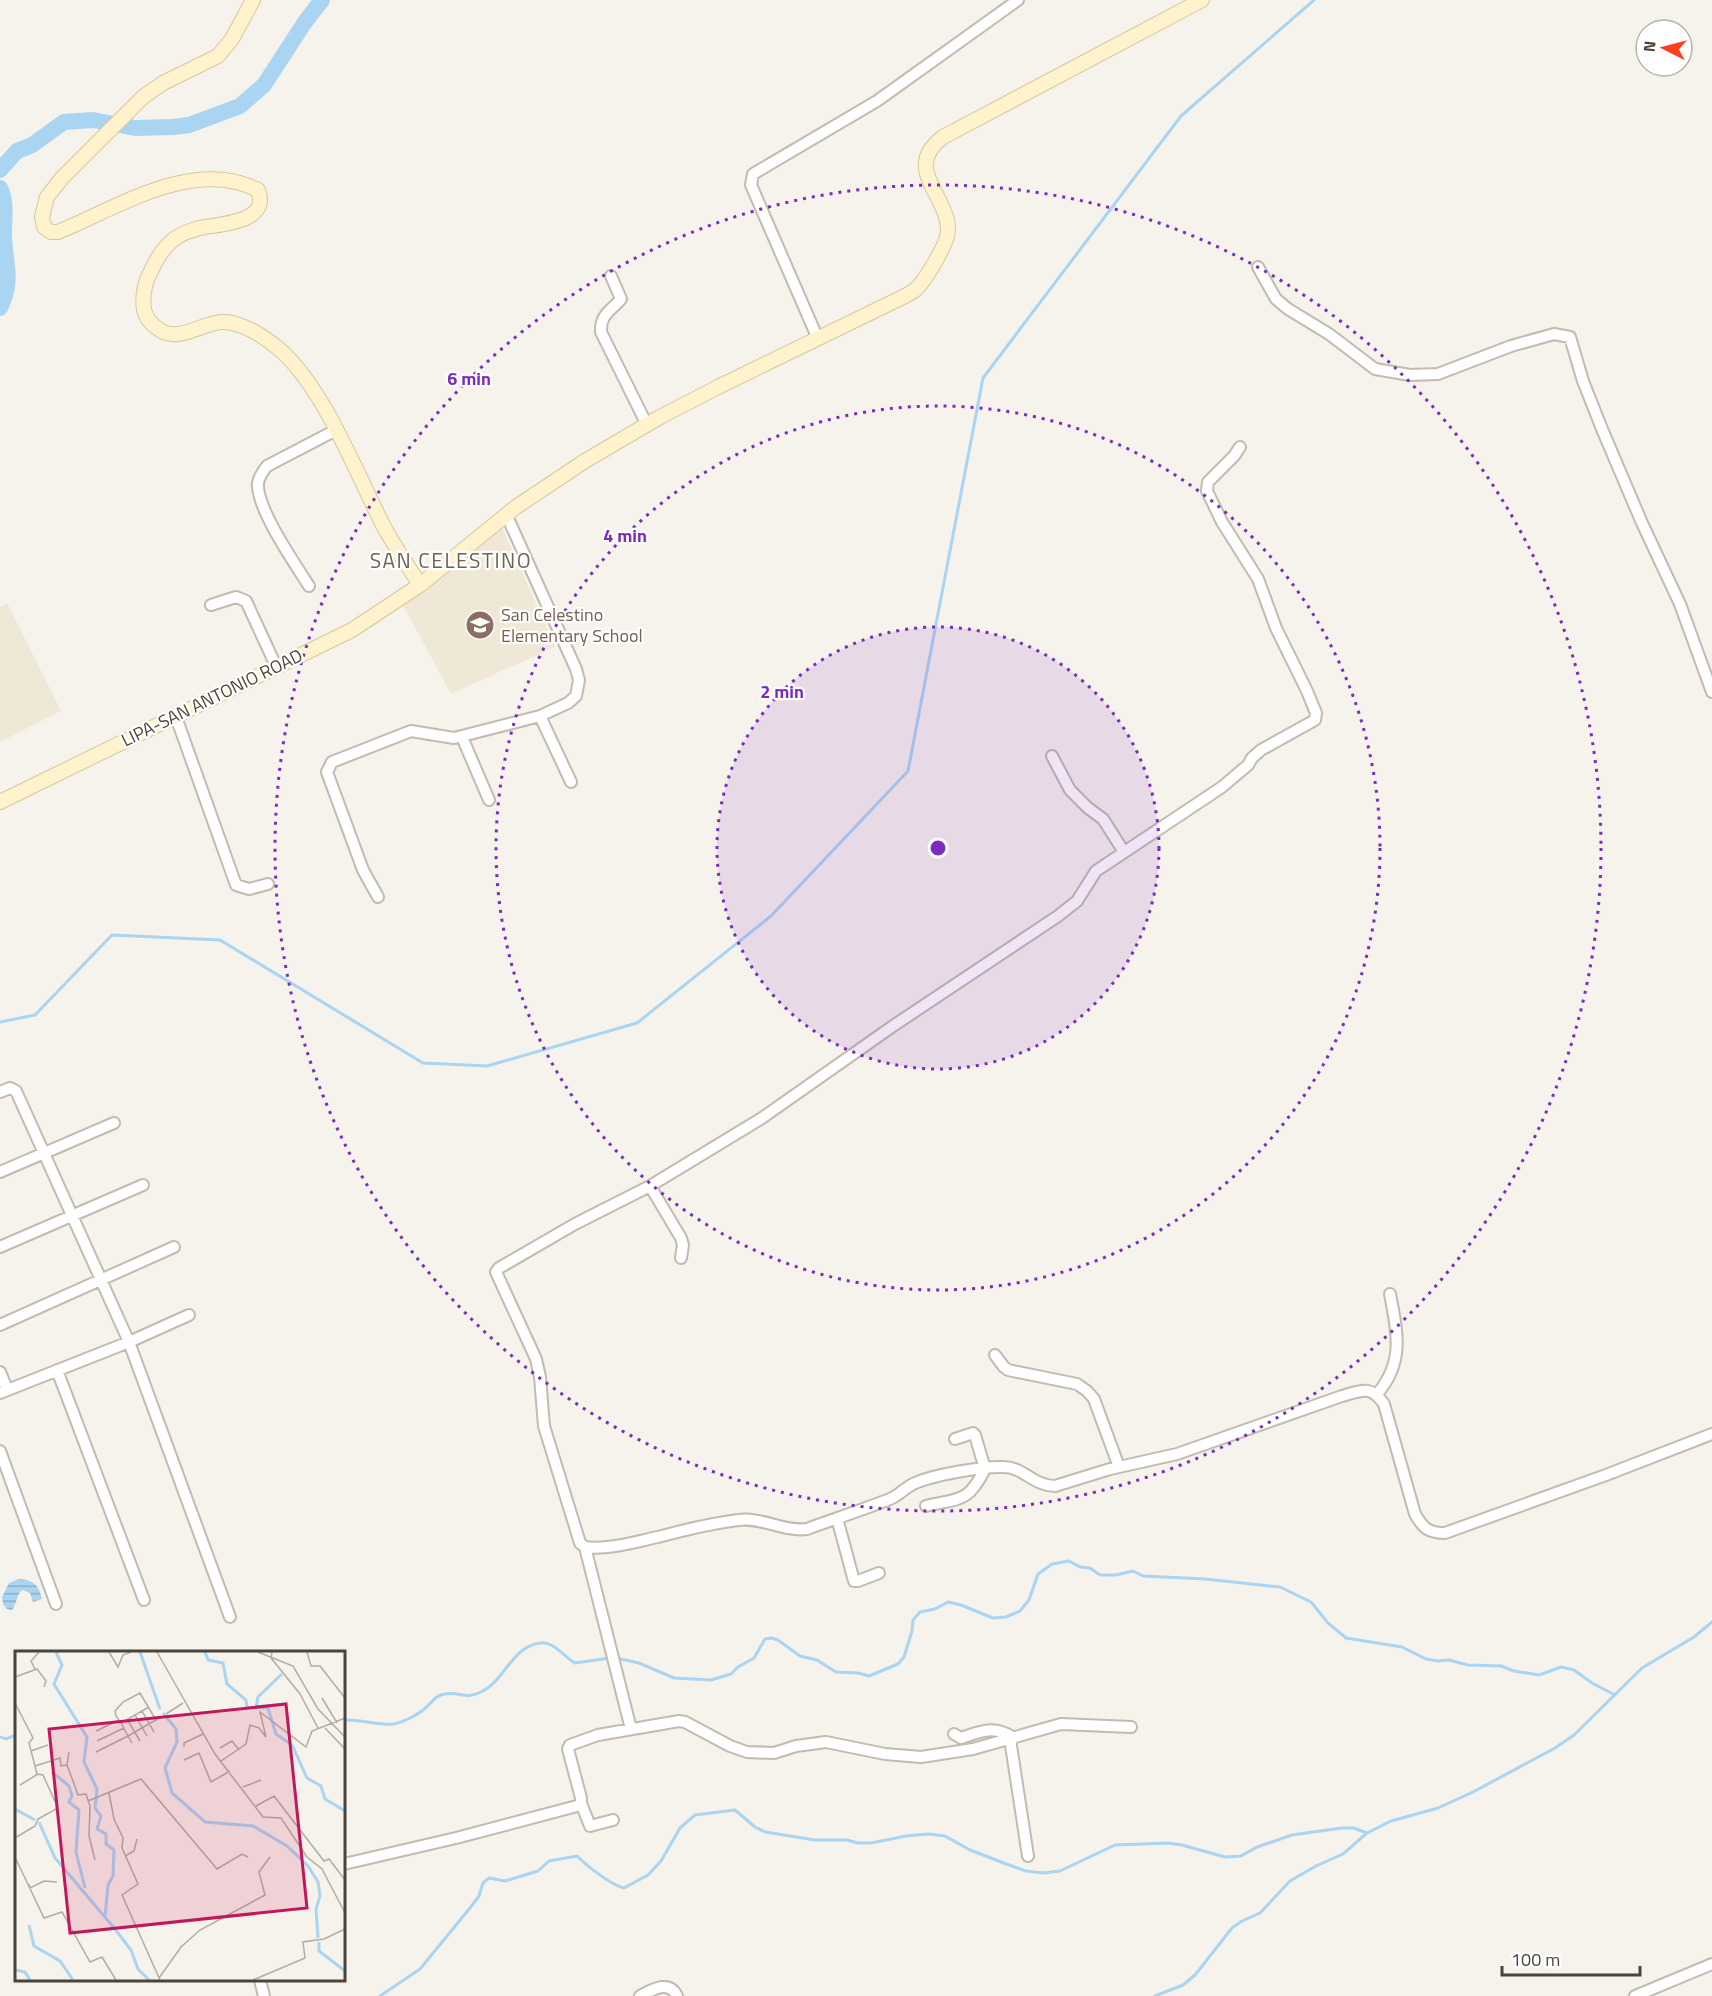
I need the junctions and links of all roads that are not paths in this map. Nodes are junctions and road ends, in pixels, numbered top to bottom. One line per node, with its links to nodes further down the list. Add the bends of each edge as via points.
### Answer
1 (253, 0): 8 (main road, via 218,56 143,97 62,178 47,197 42,218 44,227 58,232 177,183 217,180 258,190 259,204 239,222 200,228 171,240 147,279 143,295 145,313 157,329 171,335 222,322 250,329 298,367)
2 (1018, 0): 6 (street, via 877,101 753,174 751,185)
3 (1202, 0): 6 (main road, LIPA-SAN ANTONIO ROAD, via 933,144 925,165 927,177 948,230 924,279 903,297)
4 (1258, 267): 15 (street, via 1276,299 1375,369 1410,375 1438,374 1511,346 1554,334 1570,337 1602,429 1680,604)
5 (611, 276): 7 (street, via 621,299 603,315 601,332)
6 (818, 339): 7 (main road, LIPA-SAN ANTONIO ROAD)
7 (647, 425): 10 (main road, LIPA-SAN ANTONIO ROAD)
8 (336, 430): 11 (street, via 267,466 258,483 270,523); 12 (main road, via 385,529)
9 (1240, 447): 23 (street, via 1208,482 1207,491 1226,530 1258,579 1267,609 1316,713 1315,720 1261,750 1222,787)
10 (506, 514): 12 (main road, LIPA-SAN ANTONIO ROAD); 16 (street, via 579,680 576,696)
11 (309, 585)
12 (420, 585): 14 (main road, LIPA-SAN ANTONIO ROAD, via 352,630)
13 (211, 605): 14 (street, via 236,597 246,601)
14 (276, 666): 17 (main road, LIPA-SAN ANTONIO ROAD)
15 (1712, 692)
16 (540, 716): 18 (street); 20 (street)
17 (176, 717): 22 (main road, LIPA-SAN ANTONIO ROAD); 24 (street, via 237,885 249,889)
18 (462, 737): 21 (street); 25 (street, via 411,731 328,766 363,870)
19 (1052, 756): 23 (street, via 1070,790 1103,819)
20 (571, 782)
21 (489, 800)
22 (0, 802)
23 (1124, 852): 31 (street, via 1096,871 1077,901 1058,916 762,1118)
24 (268, 884)
25 (378, 897)
26 (0, 1092): 28 (street, via 10,1088 16,1091)
27 (114, 1124): 28 (street)
28 (45, 1153): 29 (street); 32 (street)
29 (0, 1173)
30 (143, 1185): 32 (street)
31 (650, 1186): 35 (street, via 681,1238); 53 (street, via 575,1224 496,1272 536,1359 544,1426 580,1543)
32 (73, 1216): 33 (street); 36 (street)
33 (0, 1247)
34 (174, 1247): 36 (street)
35 (681, 1258)
36 (101, 1279): 39 (street); 40 (street)
37 (1390, 1294): 45 (street, via 1397,1347 1392,1373)
38 (189, 1315): 40 (street)
39 (0, 1325)
40 (129, 1342): 42 (street); 57 (street)
41 (995, 1355): 49 (street, via 1008,1370 1077,1384 1086,1390 1094,1399)
42 (57, 1370): 44 (street); 55 (street)
43 (0, 1372): 44 (street)
44 (4, 1391)
45 (1377, 1394): 46 (street, via 1384,1404 1415,1514 1423,1527 1433,1533 1445,1533); 49 (street, via 1355,1392 1177,1454)
46 (1712, 1434)
47 (955, 1439): 50 (street, via 975,1435)
48 (0, 1451): 56 (street)
49 (1119, 1467): 50 (street, via 1055,1486 1036,1482 1005,1467)
50 (985, 1469): 51 (street, via 969,1494); 52 (street, via 914,1484 893,1498)
51 (926, 1506)
52 (837, 1518): 53 (street, via 798,1530 741,1520 625,1545); 54 (street, via 854,1581)
53 (585, 1547): 59 (street)
54 (879, 1573)
55 (144, 1600)
56 (56, 1604)
57 (230, 1617)
58 (1131, 1727): 61 (street, via 1061,1724)
59 (631, 1729): 61 (street, via 685,1722 730,1746 761,1754 826,1742 921,1757); 62 (street, via 568,1746)
60 (954, 1734): 61 (street, via 961,1738 996,1729)
61 (1012, 1738): 64 (street)
62 (580, 1803): 63 (street, via 590,1826); 65 (street, via 456,1839)
63 (613, 1820)
64 (1028, 1856)
65 (345, 1864)
66 (1712, 1964): 71 (street)
67 (260, 1981): 68 (street)
68 (264, 1996)
69 (640, 1996): 70 (street, via 668,1986)
70 (677, 1996)
71 (1635, 1996)

